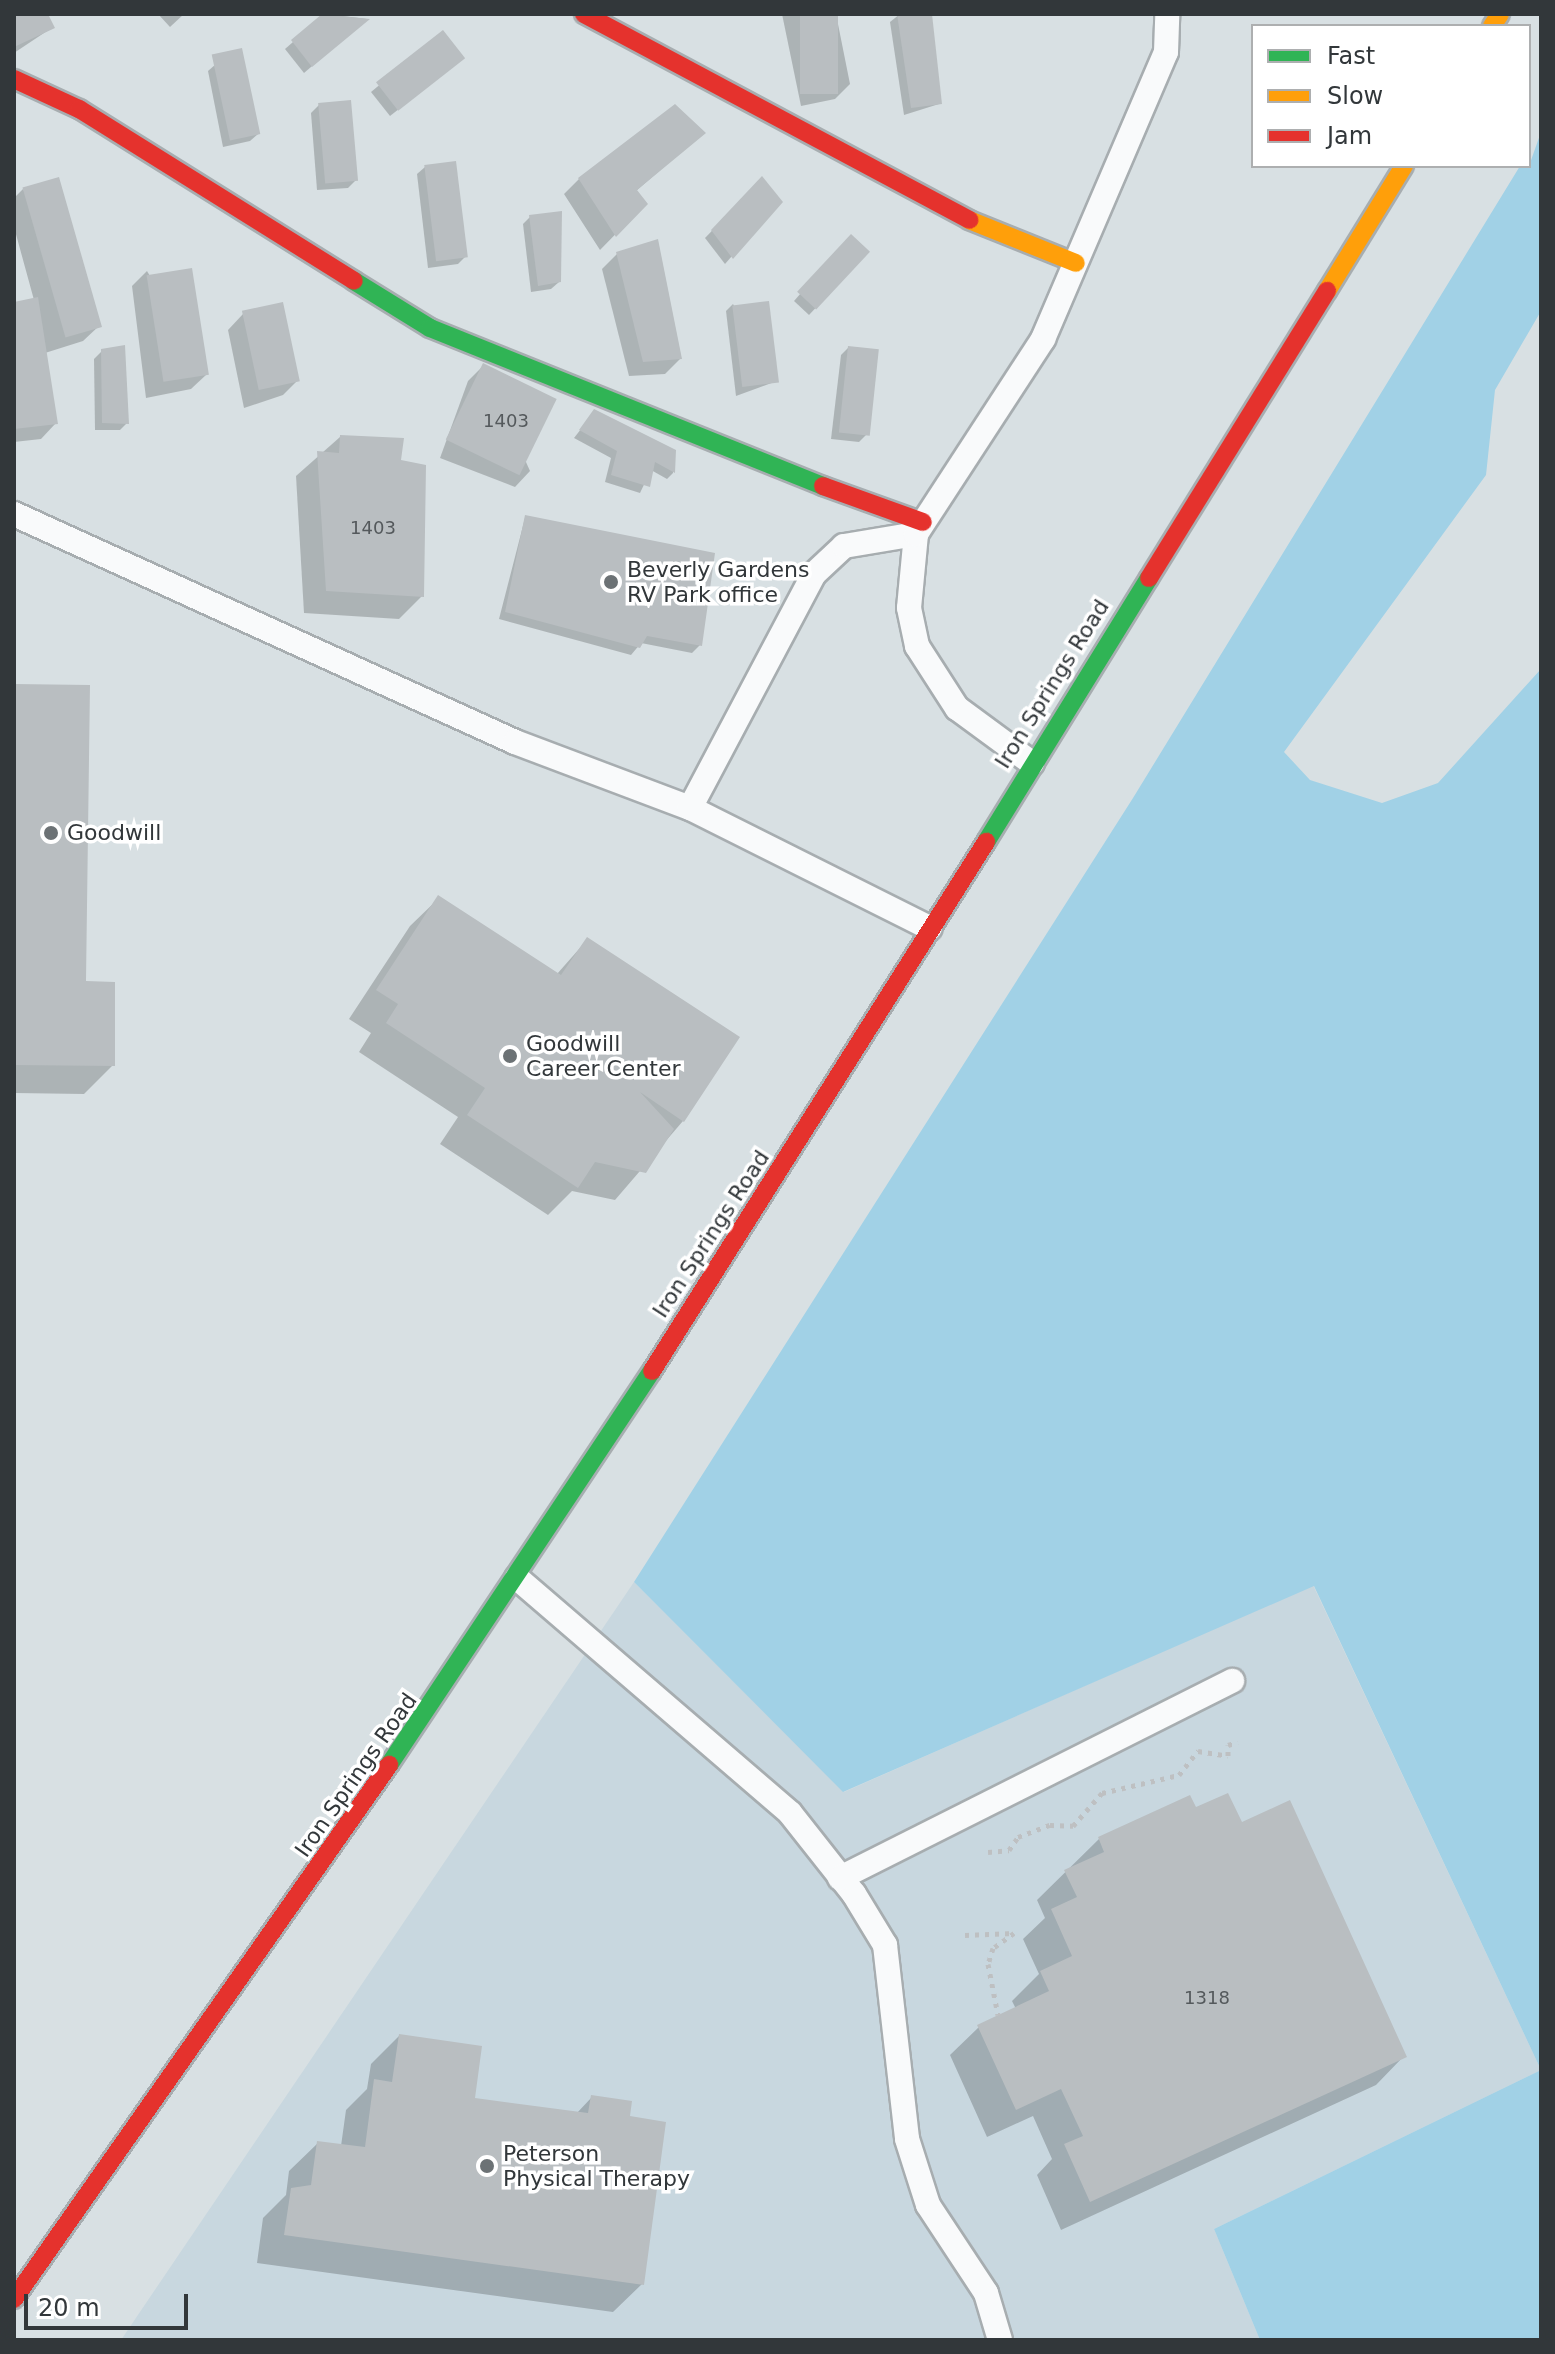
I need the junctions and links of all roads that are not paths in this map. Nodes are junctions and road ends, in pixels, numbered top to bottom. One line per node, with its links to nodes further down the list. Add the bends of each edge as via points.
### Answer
1 (584, 14): 5 (main road, via 925,202)
2 (1167, 14): 5 (lane, via 1166,52)
3 (14, 79): 7 (main road, via 79,109 430,328)
4 (1403, 168): 8 (main road, Iron Springs Road)
5 (1076, 263): 7 (lane, via 1043,339)
6 (14, 514): 9 (lane, via 515,742)
7 (920, 528): 8 (lane, via 909,608 917,646 957,708); 9 (lane, via 844,546 814,574)
8 (1032, 763): 10 (main road, Iron Springs Road)
9 (690, 808): 10 (lane)
10 (930, 928): 11 (main road, Iron Springs Road)
11 (517, 1578): 13 (lane, via 790,1813); 14 (main road, Iron Springs Road, via 145,2122)
12 (1232, 1681): 13 (lane)
13 (840, 1878): 15 (lane, via 885,1945 907,2139 928,2205 986,2293)
14 (14, 2299)
15 (1000, 2340)

